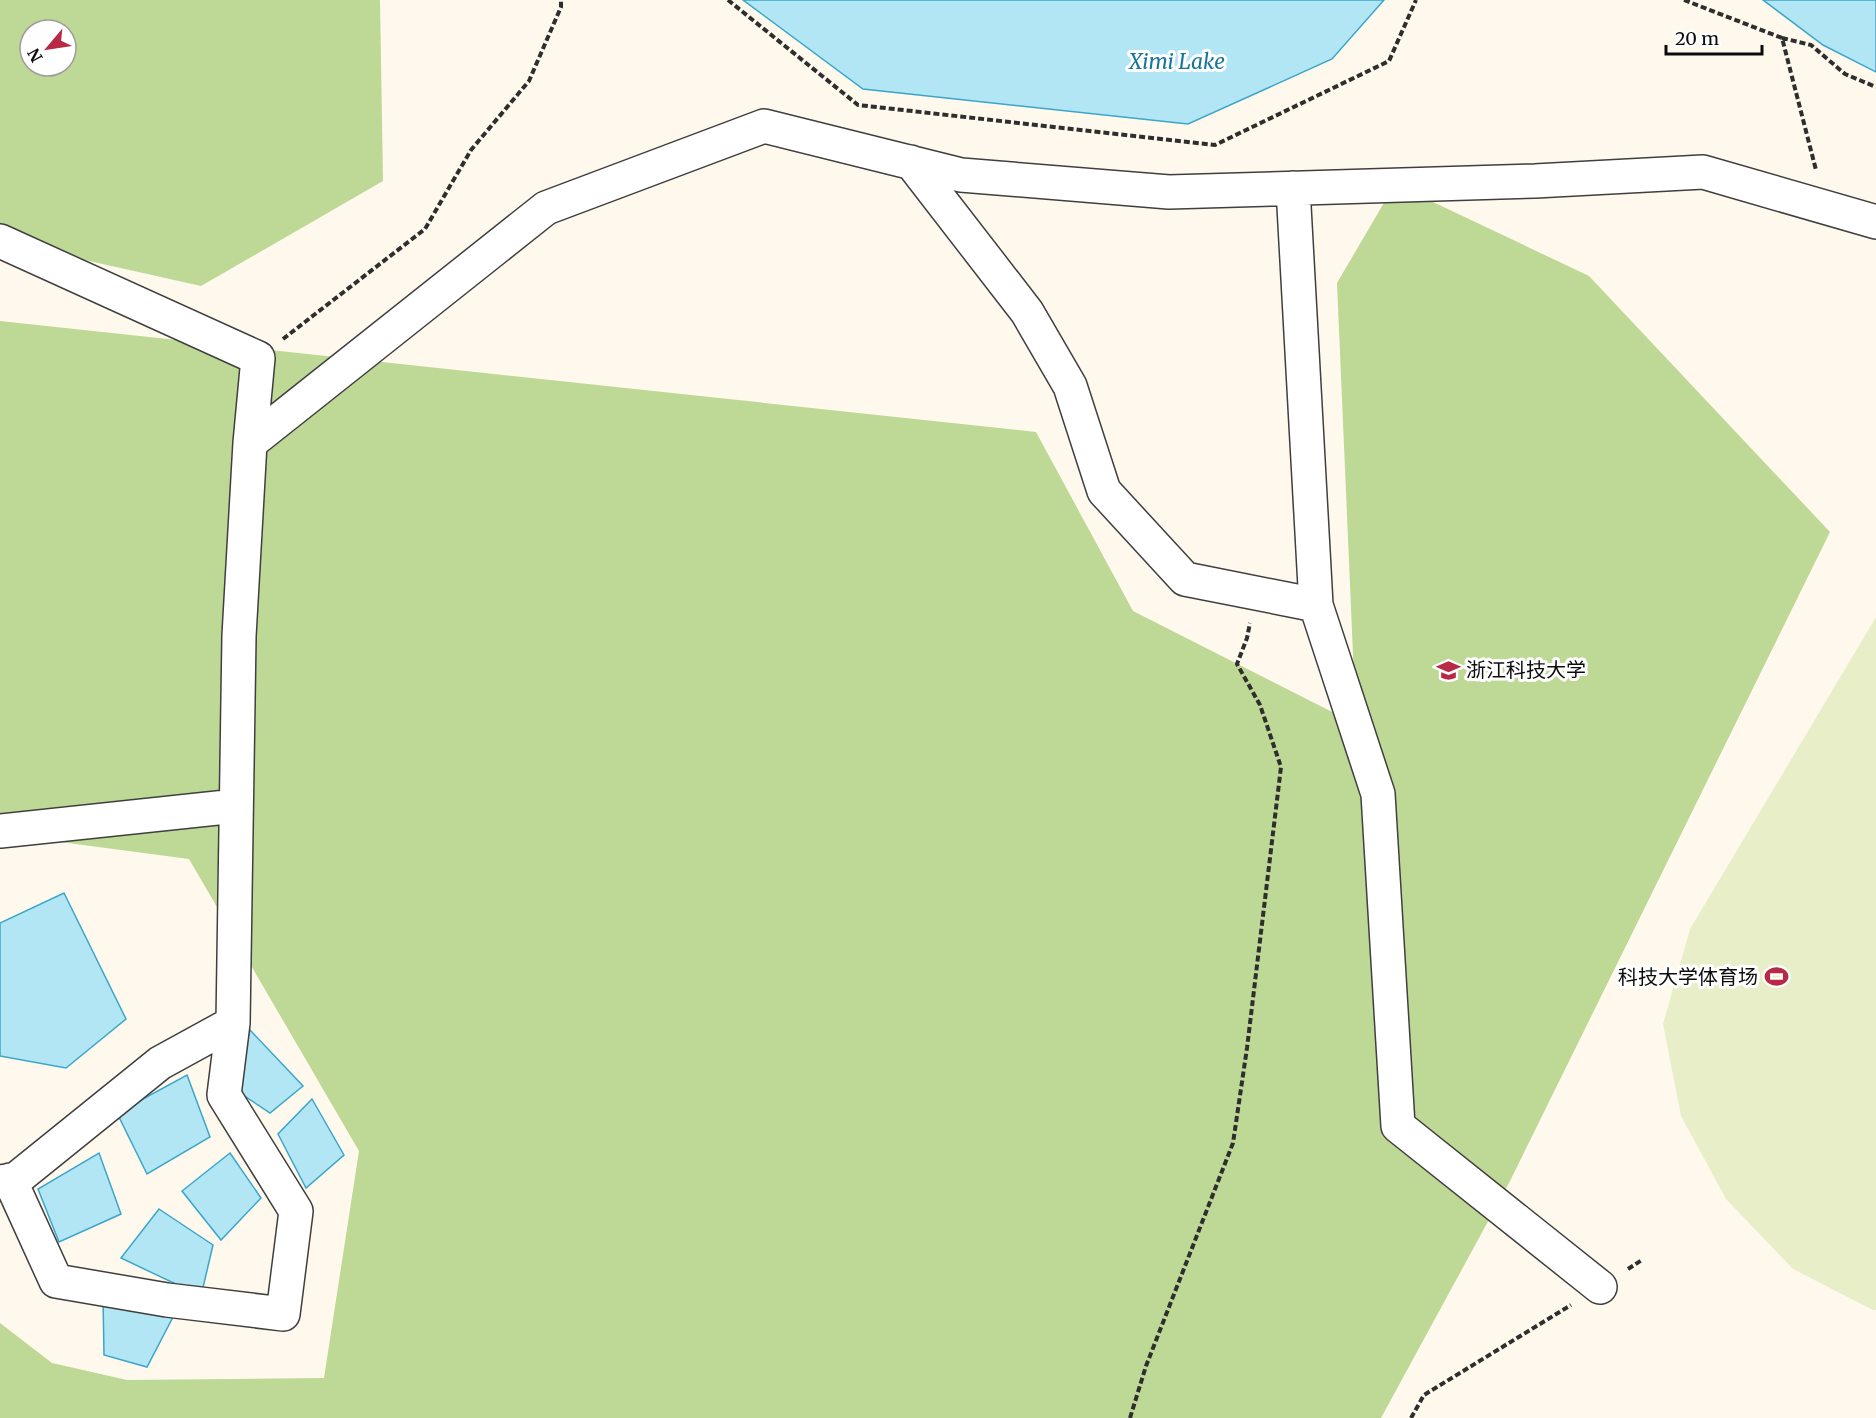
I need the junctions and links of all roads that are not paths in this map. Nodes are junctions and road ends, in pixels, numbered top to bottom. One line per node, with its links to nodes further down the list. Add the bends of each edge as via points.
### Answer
1 (911, 162): 2 (street, via 961,175 1169,192); 5 (street, via 764,126 546,208); 6 (street, via 1038,330 1070,386 1104,491 1185,579)
2 (1293, 188): 3 (street, via 1703,172); 6 (street)
3 (1876, 222)
4 (0, 242): 5 (street, via 258,358)
5 (250, 443): 7 (street, via 238,636)
6 (1316, 605): 11 (street, via 1378,794 1398,1126)
7 (236, 806): 8 (street); 9 (street)
8 (0, 831)
9 (233, 1023): 10 (street, via 160,1063 15,1180); 10 (street, via 224,1095 296,1211 283,1314 57,1281)
10 (5, 1181)
11 (1600, 1287)

